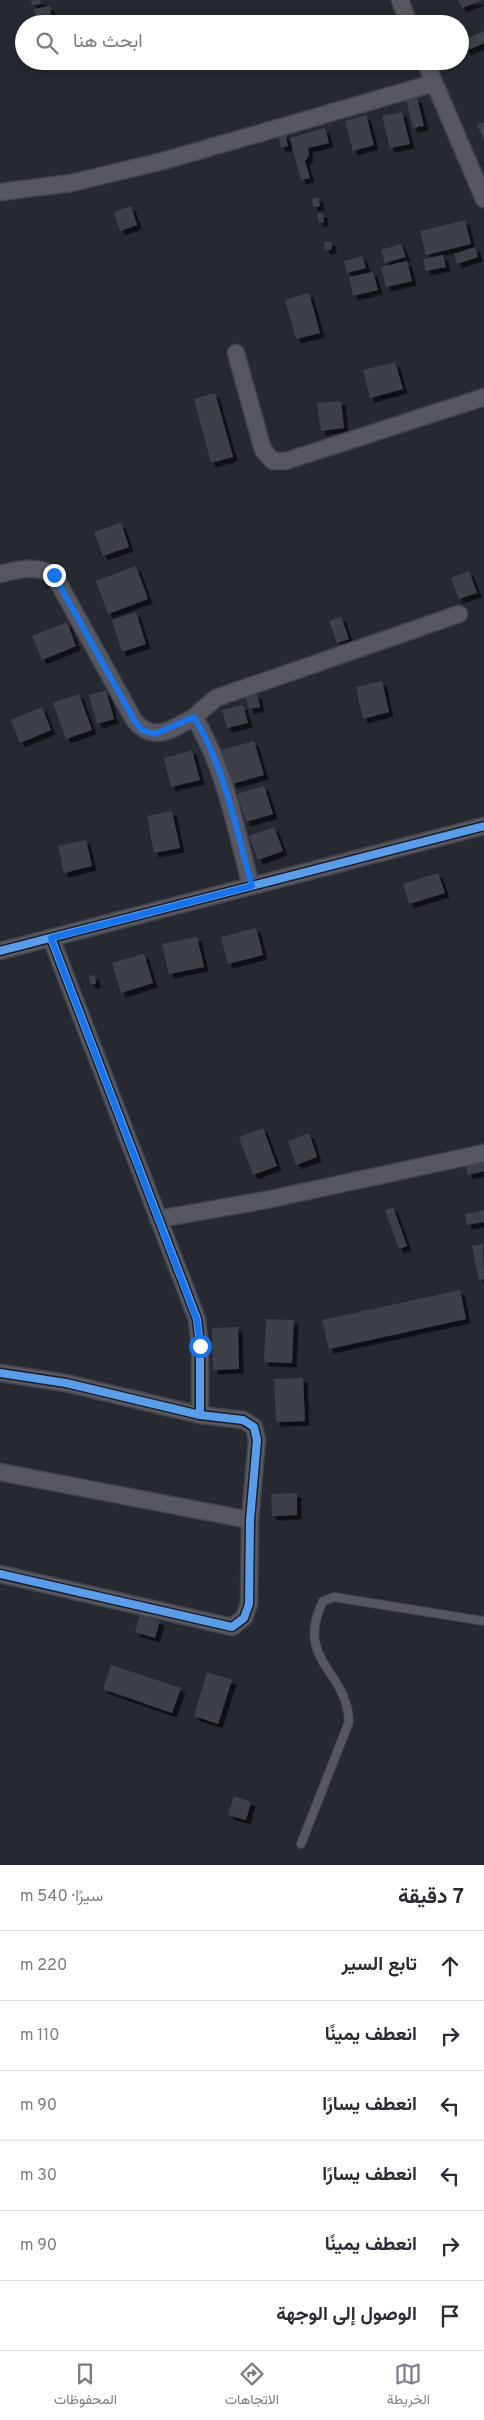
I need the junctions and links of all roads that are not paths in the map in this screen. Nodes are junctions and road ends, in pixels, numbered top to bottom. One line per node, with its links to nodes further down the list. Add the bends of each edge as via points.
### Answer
1 (400, 0): 2 (street)
2 (406, 15)
3 (429, 70): 4 (street)
4 (434, 83): 5 (street, via 163,161 71,183); 6 (street)
5 (0, 192)
6 (484, 199)
7 (236, 354): 8 (street, via 263,450 273,460 286,461)
8 (484, 398)
9 (0, 574): 11 (street, via 27,568 42,569 54,575 142,730 155,734)
10 (459, 614): 11 (street, via 216,698)
11 (194, 717): 13 (street, via 216,763)
12 (484, 826): 13 (street)
13 (252, 886): 14 (street)
14 (51, 938): 15 (street); 17 (street)
15 (0, 951)
16 (484, 1153): 17 (street, via 266,1200)
17 (158, 1219): 19 (street, via 197,1320)
18 (0, 1373): 19 (street, via 66,1383)
19 (200, 1415): 21 (street, via 243,1420 254,1427 257,1440)
20 (0, 1472): 21 (street)
21 (250, 1520): 22 (street, via 249,1604 244,1618 232,1627)
22 (0, 1574)
23 (484, 1621): 24 (lane, via 334,1597 323,1601 314,1628 316,1652 342,1692 349,1722)
24 (301, 1844)

